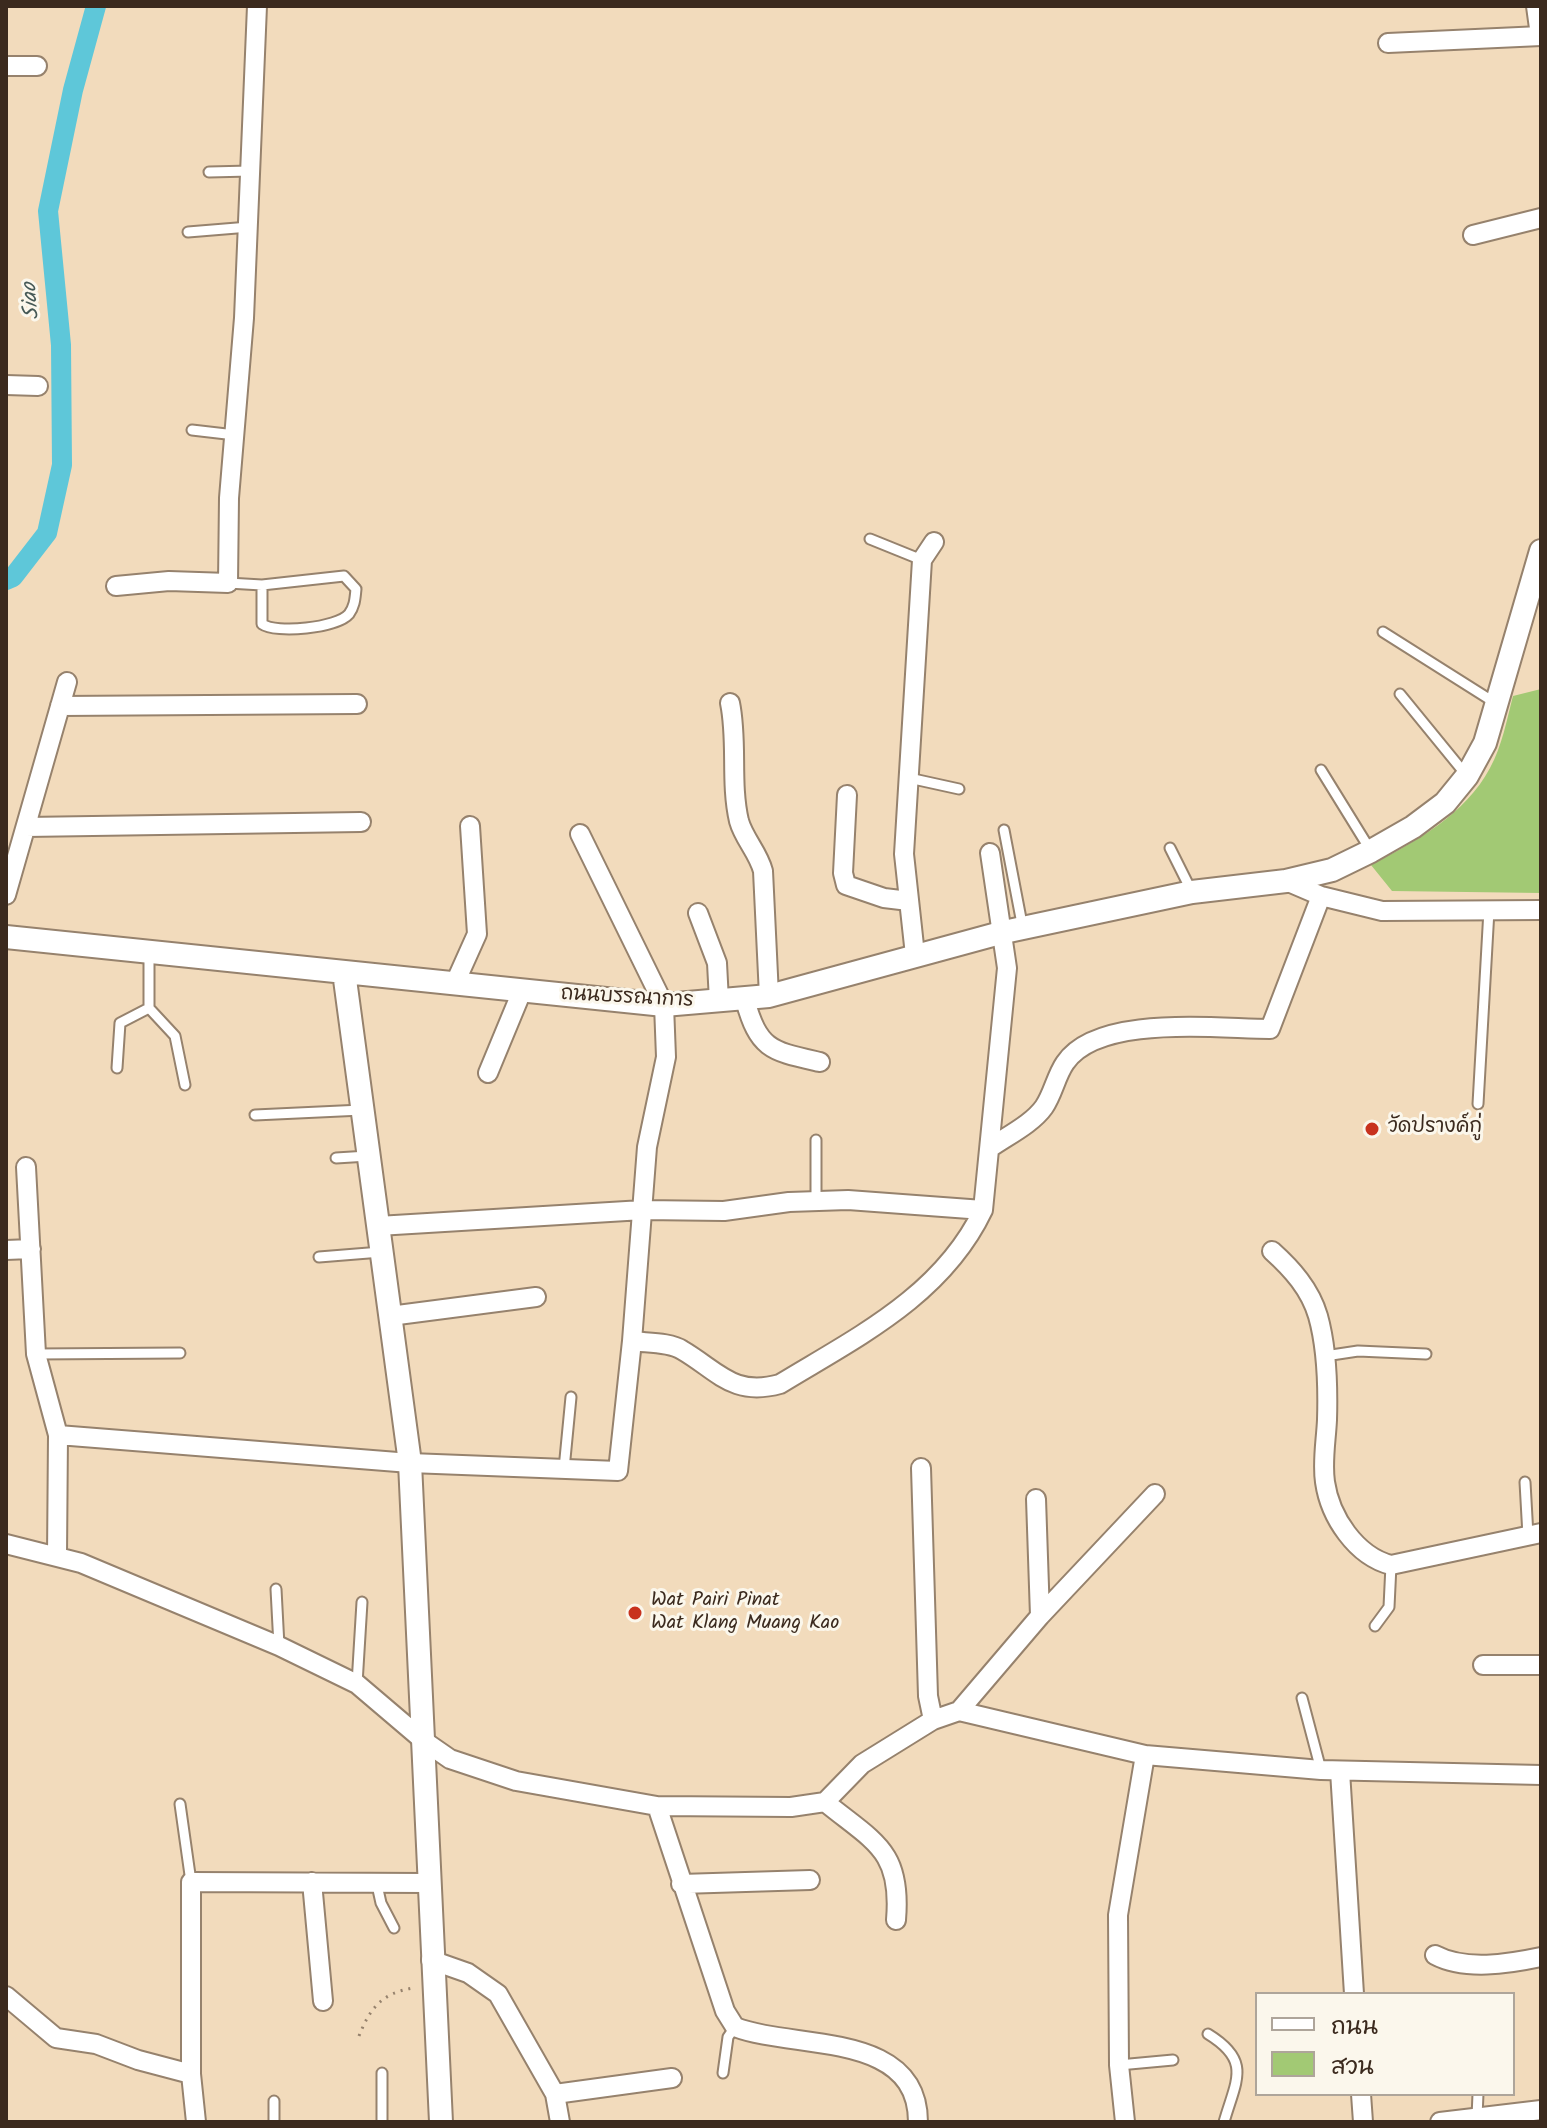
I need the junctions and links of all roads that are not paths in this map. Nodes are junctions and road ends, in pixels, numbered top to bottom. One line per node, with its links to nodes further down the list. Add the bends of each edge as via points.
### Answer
1 (257, 6): 8 (street)
2 (1538, 6): 3 (street)
3 (1541, 28)
4 (1541, 36): 5 (street)
5 (1388, 43)
6 (6, 66): 7 (street)
7 (37, 66)
8 (250, 171): 9 (lane); 11 (street)
9 (209, 172)
10 (1541, 218): 13 (street)
11 (249, 227): 12 (lane); 17 (street)
12 (188, 232)
13 (1473, 235)
14 (6, 385): 15 (street)
15 (38, 386)
16 (192, 430): 17 (lane)
17 (235, 435): 22 (street)
18 (870, 539): 21 (lane)
19 (934, 542): 21 (street)
20 (1541, 551): 30 (street, ถนนบรรณาการ)
21 (922, 560): 34 (street)
22 (228, 583): 23 (lane); 24 (street)
23 (262, 585): 23 (lane, via 344,576 356,589 355,603 338,622 277,630 262,624)
24 (116, 586)
25 (1383, 632): 30 (lane)
26 (67, 682): 31 (street)
27 (1400, 694): 33 (lane)
28 (730, 703): 60 (street, via 740,823 759,853 763,871)
29 (357, 704): 31 (street)
30 (1497, 704): 33 (street, ถนนบรรณาการ)
31 (60, 706): 39 (street)
32 (1321, 770): 43 (lane)
33 (1467, 776): 43 (street, ถนนบรรณาการ, via 1445,803)
34 (909, 778): 35 (lane); 49 (street, via 904,854)
35 (959, 789)
36 (847, 795): 49 (street, via 846,885)
37 (361, 822): 39 (street)
38 (470, 826): 58 (street, via 477,934)
39 (26, 827): 47 (street)
40 (1004, 830): 53 (lane)
41 (580, 834): 63 (street)
42 (1170, 848): 46 (lane)
43 (1371, 851): 45 (street, ถนนบรรณาการ, via 1332,870)
44 (990, 853): 53 (street)
45 (1286, 881): 46 (street, ถนนบรรณาการ); 48 (street)
46 (1192, 892): 53 (street, ถนนบรรณาการ)
47 (6, 895)
48 (1321, 896): 50 (street, via 1382,911); 73 (street, via 1270,1029 1130,1030 1101,1036 1083,1044 1065,1062 1043,1108)
49 (909, 901): 56 (street)
50 (1489, 910): 51 (street); 69 (lane)
51 (1541, 910)
52 (698, 913): 62 (street, via 717,963)
53 (1013, 931): 56 (street, ถนนบรรณาการ); 73 (street)
54 (6, 937): 55 (street, ถนนบรรณาการ)
55 (149, 951): 57 (street, ถนนบรรณาการ); 64 (lane)
56 (915, 955): 60 (street, ถนนบรรณาการ)
57 (344, 972): 58 (street, ถนนบรรณาการ); 70 (street)
58 (455, 983): 59 (street, ถนนบรรณาการ)
59 (522, 991): 63 (street, ถนนบรรณาการ); 67 (street)
60 (769, 996): 61 (street, ถนนบรรณาการ)
61 (745, 1000): 62 (street, ถนนบรรณาการ); 65 (street, via 763,1044)
62 (719, 1001): 63 (street, ถนนบรรณาการ)
63 (664, 1005): 78 (street, via 666,1057 647,1147)
64 (149, 1008): 66 (lane, via 120,1023); 68 (lane, via 175,1036)
65 (820, 1062)
66 (117, 1068)
67 (488, 1073)
68 (185, 1085)
69 (1478, 1104)
70 (362, 1110): 71 (lane); 74 (street)
71 (255, 1115)
72 (816, 1140): 77 (lane)
73 (990, 1148): 79 (street)
74 (368, 1156): 75 (lane); 80 (street)
75 (336, 1158)
76 (26, 1167): 81 (street)
77 (816, 1201): 78 (street, via 724,1211); 79 (street)
78 (643, 1210): 80 (street); 88 (street)
79 (983, 1210): 88 (street, via 970,1238 919,1296 780,1384 764,1388 726,1382 680,1348)
80 (378, 1226): 84 (street)
81 (31, 1249): 82 (street); 90 (street)
82 (6, 1250)
83 (1272, 1251): 92 (street, via 1308,1291)
84 (381, 1252): 85 (lane); 87 (street)
85 (319, 1257)
86 (536, 1297): 87 (street)
87 (390, 1316): 95 (street)
88 (632, 1341): 97 (street, via 618,1471)
89 (180, 1353): 90 (lane)
90 (36, 1354): 94 (street)
91 (1426, 1354): 92 (lane, via 1358,1351)
92 (1325, 1356): 104 (street, via 1325,1483 1334,1512 1353,1542)
93 (571, 1397): 97 (lane)
94 (58, 1435): 95 (street); 103 (street)
95 (410, 1463): 97 (street); 116 (street)
96 (921, 1468): 115 (street)
97 (564, 1469)
98 (1525, 1482): 101 (lane)
99 (1155, 1494): 107 (street)
100 (1036, 1499): 107 (street)
101 (1534, 1534): 104 (street)
102 (6, 1544): 103 (street)
103 (57, 1556): 109 (street)
104 (1391, 1565): 108 (lane, via 1389,1607)
105 (276, 1589): 109 (lane)
106 (362, 1602): 112 (lane)
107 (1040, 1616): 114 (street)
108 (1375, 1626)
109 (279, 1646): 112 (street)
110 (1483, 1665): 111 (street)
111 (1541, 1665)
112 (357, 1684): 116 (street)
113 (1302, 1698): 118 (lane)
114 (959, 1711): 115 (street); 117 (street)
115 (933, 1720): 120 (street, via 862,1764)
116 (424, 1741): 122 (street, via 450,1759 516,1781); 126 (street)
117 (1145, 1755): 118 (street); 140 (street, via 1118,1915)
118 (1330, 1771): 119 (street); 134 (street)
119 (1541, 1775)
120 (825, 1802): 122 (street, via 791,1807); 129 (street, via 890,1857 898,1895)
121 (180, 1804): 124 (lane)
122 (657, 1806): 127 (street)
123 (810, 1880): 127 (street)
124 (191, 1882): 125 (street); 143 (street)
125 (312, 1882): 128 (street); 136 (street)
126 (427, 1883): 128 (street); 133 (street)
127 (681, 1884): 137 (street)
128 (377, 1885): 130 (lane)
129 (896, 1920)
130 (394, 1928)
131 (1435, 1955): 132 (street, via 1449,1962 1493,1963)
132 (1541, 1957)
133 (431, 1960): 145 (street, via 468,1973 498,1994); 154 (street)
134 (1354, 1992)
135 (6, 1996): 143 (street, via 56,2038 96,2044)
136 (323, 2001)
137 (735, 2027): 142 (lane, via 728,2037); 156 (street, via 869,2053 914,2092)
138 (1208, 2034): 158 (lane, via 1226,2045 1239,2068)
139 (1173, 2060): 140 (lane)
140 (1119, 2065): 157 (street)
141 (382, 2073): 153 (lane)
142 (723, 2073)
143 (191, 2074): 151 (street)
144 (672, 2078): 145 (street)
145 (555, 2094): 155 (street)
146 (1361, 2096): 159 (street)
147 (1478, 2096): 150 (lane)
148 (274, 2101): 152 (lane)
149 (1541, 2110): 150 (street)
150 (1477, 2117): 160 (street)
151 (196, 2122)
152 (274, 2122)
153 (382, 2122)
154 (441, 2122)
155 (560, 2122)
156 (918, 2122)
157 (1125, 2122)
158 (1224, 2122)
159 (1363, 2122)
160 (1440, 2122)

